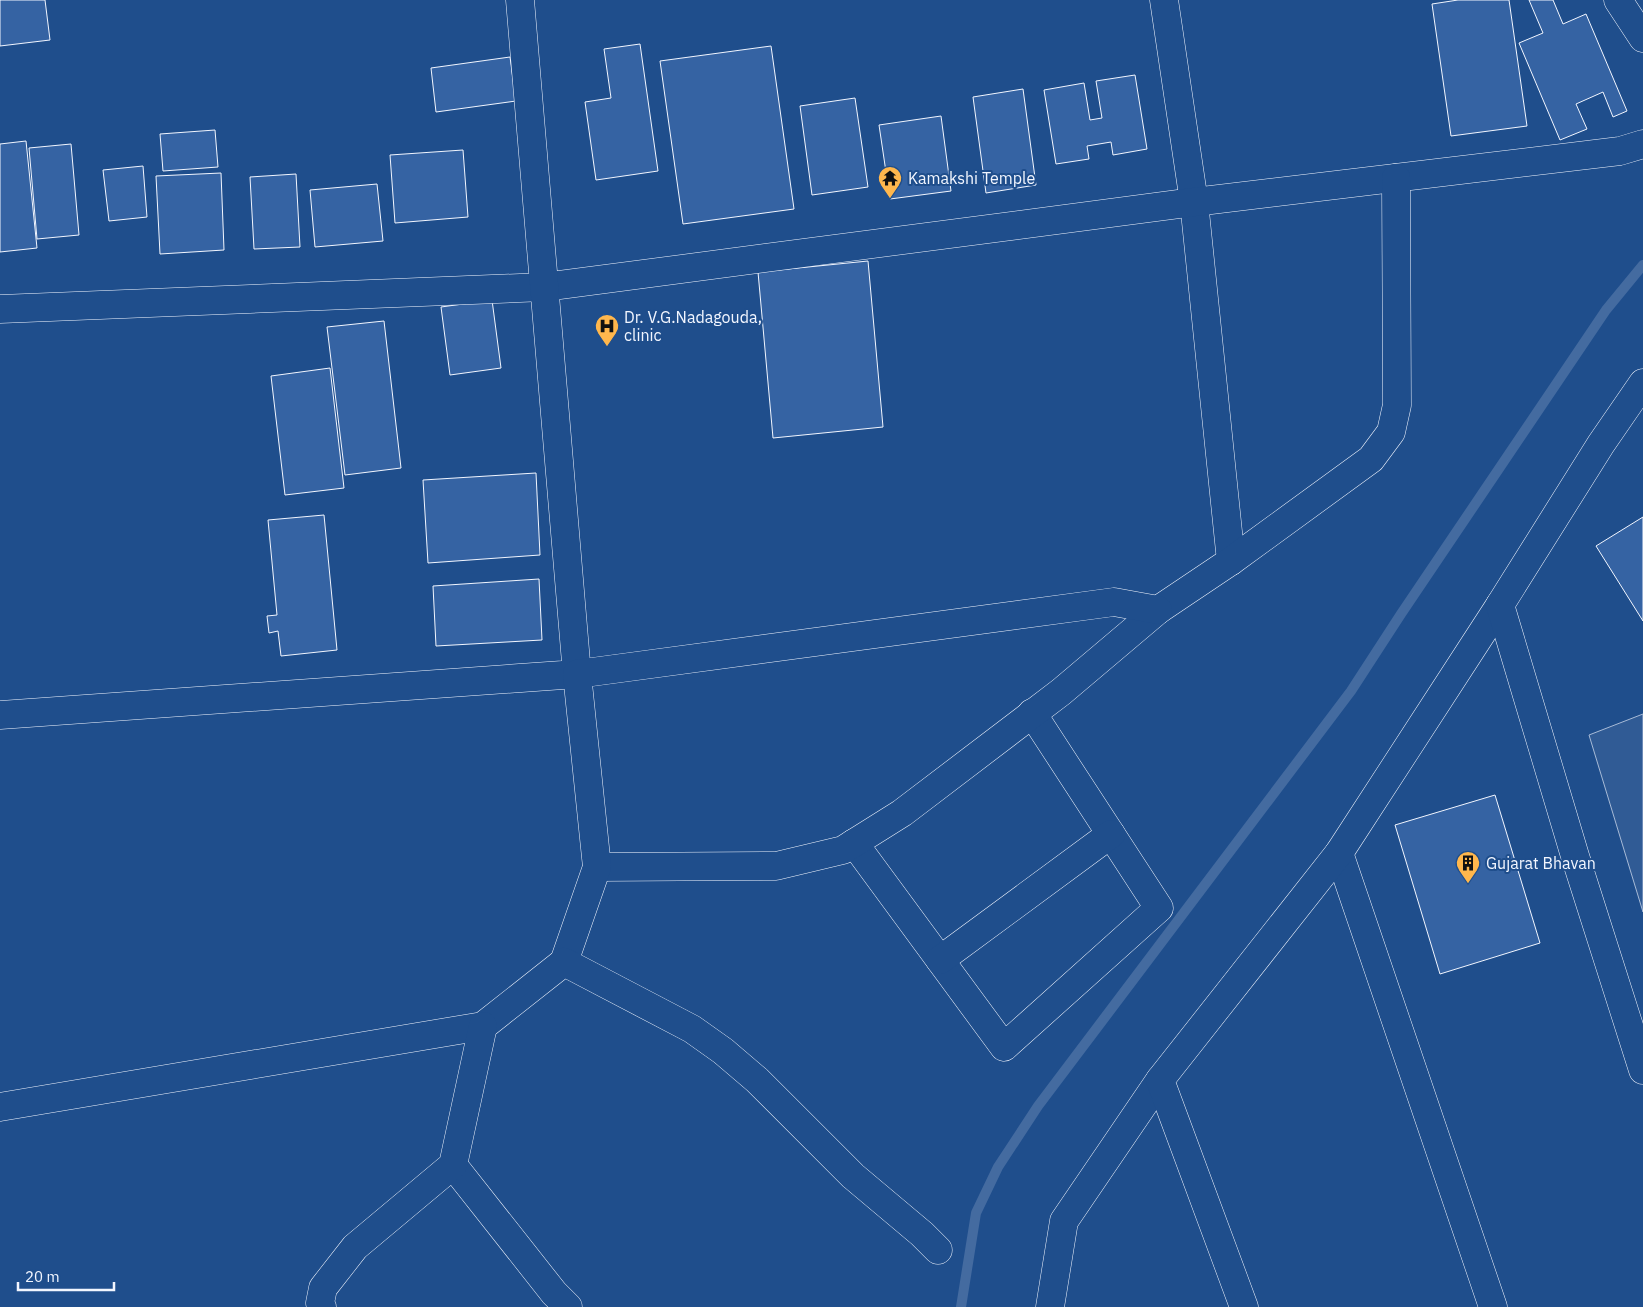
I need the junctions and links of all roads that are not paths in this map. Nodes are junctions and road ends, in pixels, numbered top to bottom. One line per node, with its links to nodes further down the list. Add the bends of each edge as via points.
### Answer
1 (520, 0): 8 (street)
2 (1164, 0): 7 (street)
3 (1618, 0): 4 (street)
4 (1643, 38)
5 (1643, 144): 6 (street, via 1620,151)
6 (1396, 178): 7 (street); 11 (street, via 1397,404 1391,432 1371,459)
7 (1194, 202): 8 (street); 11 (street)
8 (544, 287): 9 (street); 14 (street)
9 (0, 309)
10 (1643, 383): 12 (street)
11 (1231, 561): 13 (street)
12 (1500, 605): 19 (street); 24 (street)
13 (1158, 610): 14 (street, via 1114,602); 15 (street)
14 (578, 674): 16 (street); 20 (street)
15 (1032, 713): 17 (street); 18 (street, via 902,813)
16 (0, 715)
17 (1111, 834): 21 (street); 21 (street, via 1159,908 1004,1047)
18 (854, 842): 20 (street, via 843,850 776,866); 21 (street)
19 (1339, 853): 25 (street); 33 (street)
20 (598, 867): 22 (street)
21 (940, 960)
22 (564, 962): 23 (street); 28 (street, via 692,1029 723,1051 757,1080 853,1176)
23 (483, 1026): 26 (street); 27 (street)
24 (1643, 1070)
25 (1160, 1080): 31 (street, via 1064,1221); 32 (street)
26 (0, 1107)
27 (453, 1166): 29 (street, via 355,1247 322,1288); 30 (street)
28 (938, 1250)
29 (322, 1307)
30 (568, 1307)
31 (1050, 1307)
32 (1244, 1307)
33 (1493, 1307)

